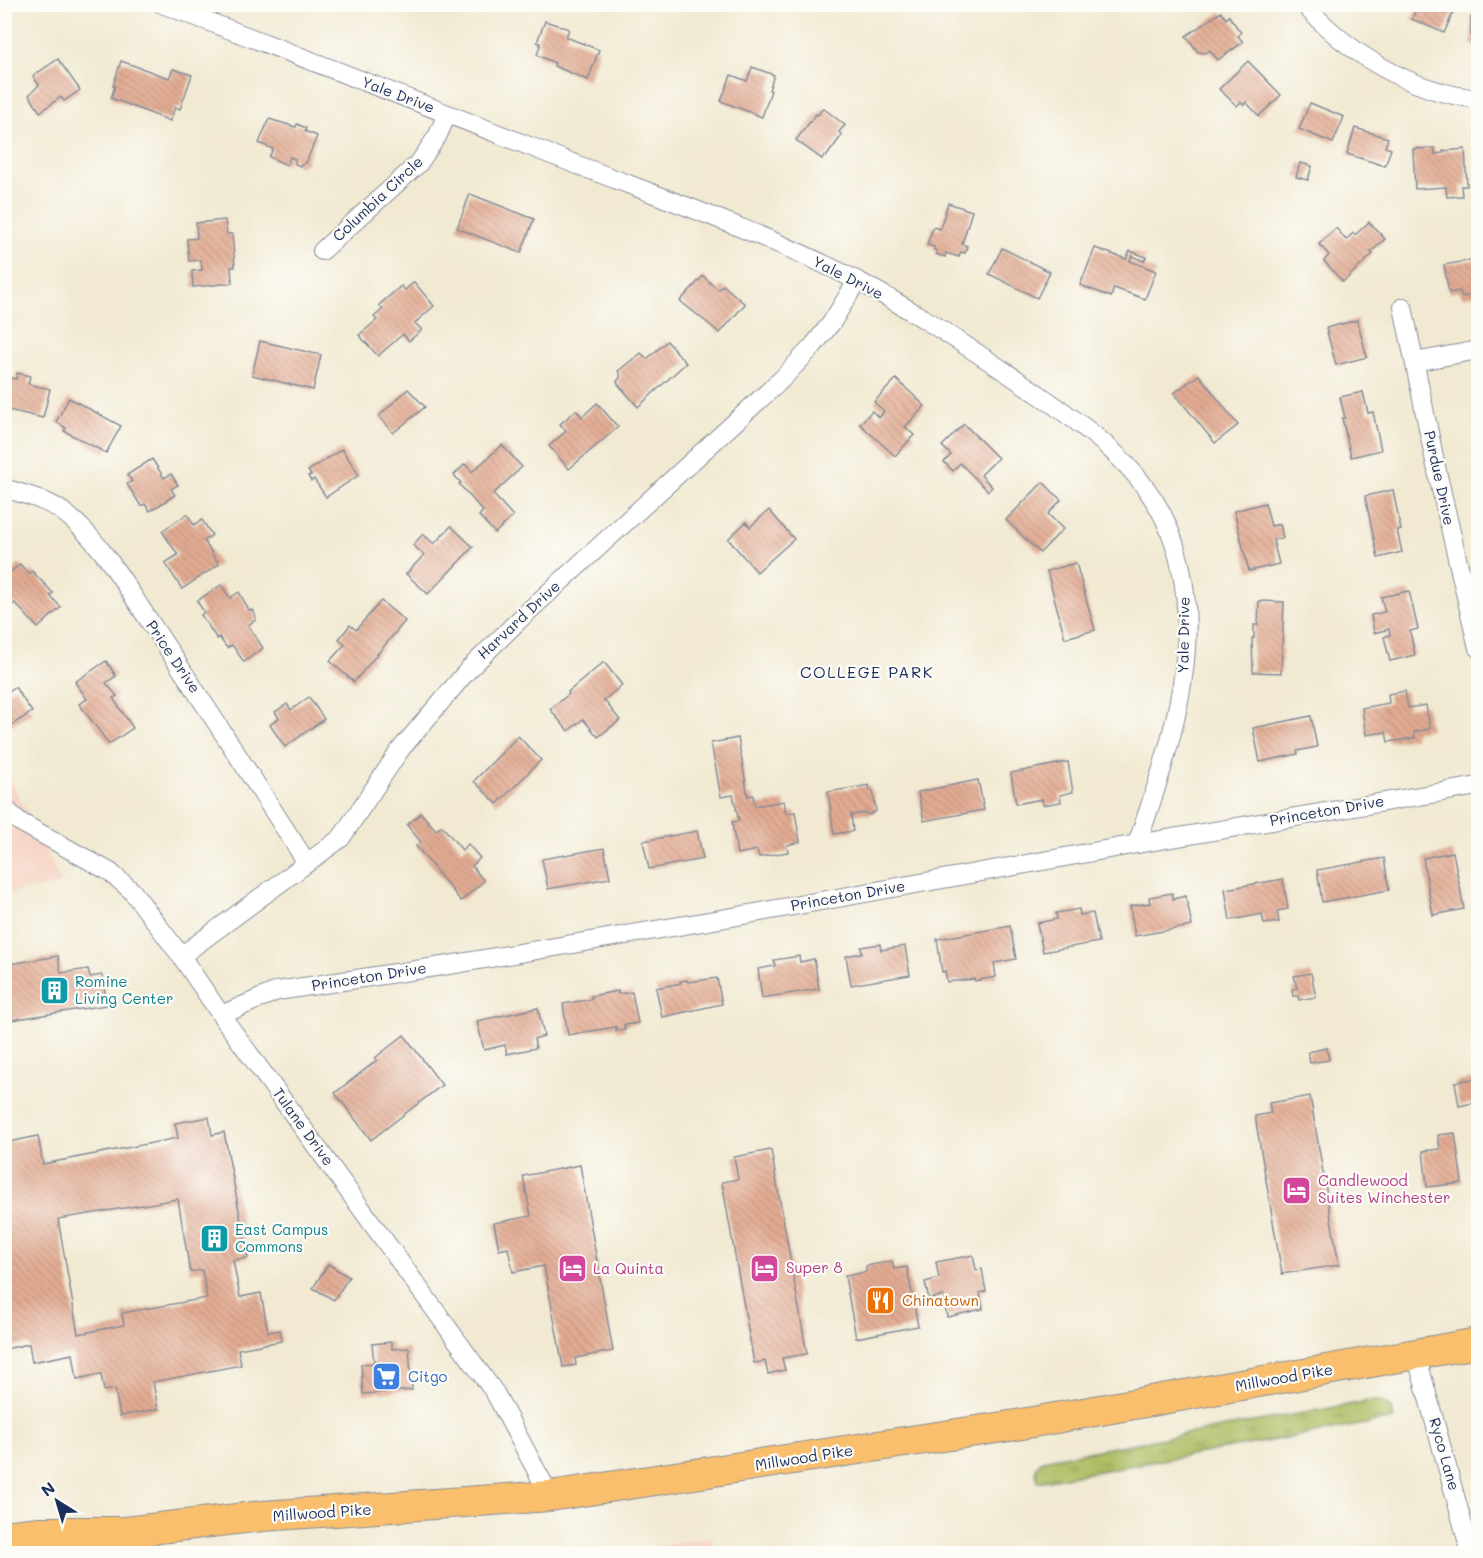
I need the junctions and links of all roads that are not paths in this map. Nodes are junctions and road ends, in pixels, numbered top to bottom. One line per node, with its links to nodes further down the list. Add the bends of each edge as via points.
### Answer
1 (162, 4): 4 (street, Yale Drive)
2 (1304, 4): 3 (street, via 1323,26 1377,64 1424,86)
3 (1479, 99)
4 (447, 114): 5 (street, Columbia Circle, via 419,163); 6 (street, Yale Drive, via 695,210)
5 (322, 251)
6 (857, 281): 14 (street, Yale Drive, via 957,340 1095,436 1128,465 1164,519 1185,589 1183,680 1156,788); 15 (street, Harvard Drive, via 832,322 781,380 468,670 400,750 341,838)
7 (1404, 307): 9 (street, Purdue Drive)
8 (1479, 350): 9 (street)
9 (1415, 362): 11 (street, Purdue Drive)
10 (4, 488): 15 (street, Price Drive, via 42,500 65,513 104,554)
11 (1479, 648)
12 (1479, 786): 14 (street, Princeton Drive)
13 (4, 808): 16 (street, Tulane Drive, via 20,822 110,872 132,891)
14 (1137, 844): 17 (street, Princeton Drive, via 738,916 277,991)
15 (307, 863): 16 (street, Harvard Drive)
16 (181, 956): 17 (street, Tulane Drive)
17 (221, 1015): 20 (street, Tulane Drive, via 495,1393)
18 (1479, 1343): 19 (highway, Millwood Pike)
19 (1416, 1354): 20 (highway, Millwood Pike, via 1016,1425); 24 (street, Ryco Lane)
20 (550, 1496): 21 (highway, Millwood Pike, via 263,1516)
21 (125, 1532): 22 (highway, Millwood Pike); 23 (highway, Millwood Pike)
22 (4, 1536)
23 (69, 1554)
24 (1472, 1554)

